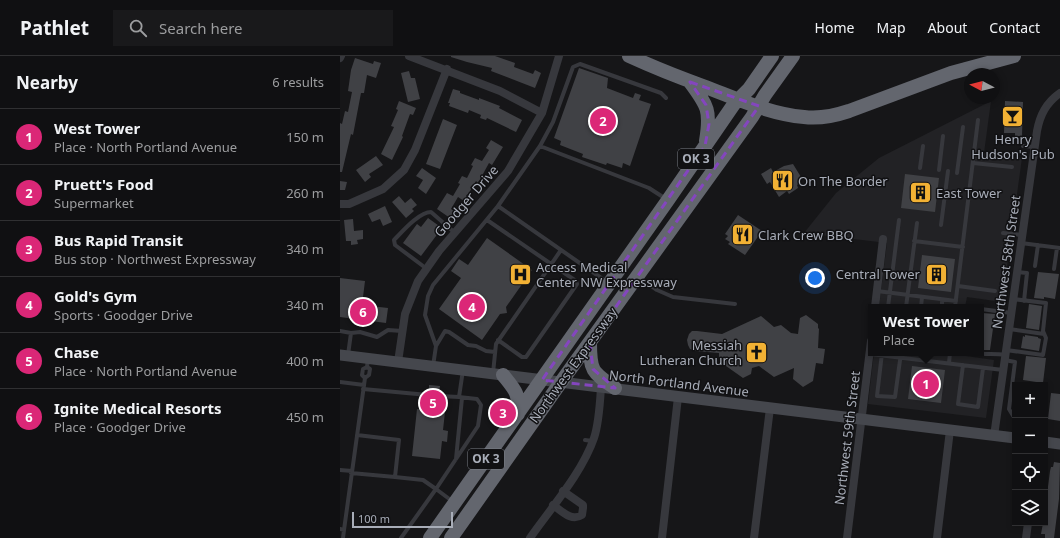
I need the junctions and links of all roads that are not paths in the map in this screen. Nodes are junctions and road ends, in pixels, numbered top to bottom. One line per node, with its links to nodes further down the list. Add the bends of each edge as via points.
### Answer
1 (409, 56): 7 (street)
2 (560, 56): 13 (street, Goodger Drive)
3 (629, 56): 8 (highway)
4 (772, 56): 11 (highway, Northwest Expressway / OK 3)
5 (793, 56): 12 (highway, Northwest Expressway)
6 (1014, 56): 12 (highway, via 951,73 834,116 804,117)
7 (447, 69): 13 (street, via 500,91); 29 (street, via 415,150 404,170 383,190 349,204)
8 (690, 82): 11 (highway); 18 (highway, via 702,98 709,114)
9 (1058, 95): 21 (street, Northwest 58th Street, via 1042,112 1033,130)
10 (666, 98): 17 (lane, via 661,93 580,64 572,67 553,122)
11 (739, 99): 12 (highway); 18 (highway, Northwest Expressway / OK 3)
12 (759, 106): 49 (highway, Northwest Expressway / OK 3)
13 (542, 113): 35 (street, Goodger Drive, via 508,171)
14 (978, 120): 22 (lane)
15 (963, 127): 27 (lane)
16 (943, 136): 25 (lane)
17 (540, 146): 28 (lane, via 649,188); 30 (lane)
18 (705, 146): 28 (highway, Northwest Expressway / OK 3)
19 (923, 146): 24 (lane)
20 (1024, 146): 21 (lane)
21 (1034, 147): 38 (street, Northwest 58th Street)
22 (972, 163): 23 (lane); 41 (lane)
23 (1012, 167)
24 (920, 168)
25 (939, 170)
26 (948, 171): 34 (lane)
27 (957, 173)
28 (668, 200): 50 (highway, Northwest Expressway / OK 3)
29 (340, 204)
30 (498, 206): 31 (lane); 43 (lane)
31 (487, 220): 44 (lane); 77 (lane, via 433,285 428,296 424,315)
32 (899, 220): 54 (lane)
33 (917, 223): 39 (lane)
34 (941, 225)
35 (455, 233): 46 (street, Goodger Drive); 46 (lane, via 431,212 427,212 394,240 395,245)
36 (1003, 233): 38 (lane)
37 (883, 238): 53 (street)
38 (1021, 239): 40 (lane); 48 (street, Northwest 58th Street)
39 (914, 241): 41 (lane); 55 (lane)
40 (1038, 245): 42 (lane); 45 (lane)
41 (963, 247): 51 (lane)
42 (1059, 248): 47 (lane)
43 (561, 250): 44 (lane); 50 (lane)
44 (552, 264): 75 (lane); 75 (lane, via 577,284 526,357 522,357)
45 (1035, 266)
46 (427, 269): 72 (street, Goodger Drive, via 415,288 405,314)
47 (1054, 269)
48 (1017, 272): 57 (street, Northwest 58th Street); 60 (lane, via 1027,273)
49 (638, 277): 61 (lane, via 673,297); 76 (highway, Northwest Expressway / OK 3)
50 (609, 284): 97 (highway, Northwest Expressway / OK 3)
51 (958, 286): 52 (lane); 59 (lane)
52 (995, 291)
53 (877, 292): 54 (lane); 62 (street)
54 (890, 293): 55 (lane); 63 (lane)
55 (908, 295): 56 (lane); 64 (lane)
56 (922, 297): 58 (lane); 65 (lane)
57 (1013, 299): 60 (lane); 69 (street, Northwest 58th Street)
58 (942, 300): 59 (lane); 66 (lane)
59 (956, 301): 67 (lane)
60 (1024, 301): 74 (lane, via 1046,303)
61 (735, 304)
62 (875, 304)
63 (888, 304)
64 (906, 304)
65 (921, 304)
66 (942, 304)
67 (956, 304)
68 (984, 309): 69 (lane)
69 (1011, 313): 70 (street, Northwest 58th Street)
70 (1009, 329): 74 (lane); 80 (street, Northwest 58th Street)
71 (340, 331): 73 (lane)
72 (402, 331): 73 (lane, via 388,330 377,337 360,332); 87 (street, Goodger Drive)
73 (351, 333): 81 (lane)
74 (1044, 334): 80 (lane, via 1046,338 1043,355)
75 (498, 340): 78 (lane)
76 (590, 343): 99 (highway, Northwest Expressway / OK 3); 102 (highway, via 592,369)
77 (436, 346): 78 (lane, via 445,331 468,345); 91 (lane)
78 (495, 352): 95 (lane)
79 (984, 354): 80 (lane)
80 (1005, 355): 94 (street, Northwest 58th Street); 96 (lane, via 1015,362)
81 (344, 356): 88 (main road, North Portland Avenue)
82 (869, 356): 115 (street, Northwest 59th Street)
83 (882, 356): 84 (lane, via 877,396 895,398)
84 (900, 356)
85 (906, 356): 89 (lane)
86 (950, 356): 89 (lane)
87 (398, 362): 88 (main road, North Portland Avenue); 91 (main road, North Portland Avenue)
88 (367, 363): 101 (lane, via 362,375 365,378)
89 (949, 363): 90 (lane)
90 (963, 365): 92 (lane); 92 (lane, via 958,404 978,407)
91 (433, 367): 93 (main road, North Portland Avenue)
92 (983, 368): 94 (lane)
93 (463, 370): 95 (main road, North Portland Avenue); 108 (lane)
94 (1003, 372): 96 (lane); 104 (street, Northwest 58th Street)
95 (498, 374): 97 (main road, North Portland Avenue); 113 (highway, via 517,394)
96 (1013, 376): 100 (lane)
97 (542, 380): 99 (main road, North Portland Avenue); 113 (highway, Northwest Expressway / OK 3)
98 (340, 382): 101 (lane)
99 (561, 382): 102 (main road, North Portland Avenue); 135 (highway, Northwest Expressway / OK 3)
100 (1013, 382)
101 (364, 387): 106 (lane); 117 (lane)
102 (608, 388): 109 (main road, North Portland Avenue); 127 (street, via 600,402 579,469)
103 (1012, 388): 104 (lane)
104 (1000, 389): 110 (street, Northwest 58th Street)
105 (1012, 393): 112 (lane)
106 (428, 395)
107 (439, 396): 108 (lane)
108 (460, 397): 122 (lane); 122 (lane, via 477,399 481,405 478,426)
109 (678, 397): 111 (main road, North Portland Avenue); 137 (street)
110 (998, 407): 112 (lane); 118 (street, Northwest 58th Street)
111 (770, 408): 115 (main road, North Portland Avenue); 138 (street)
112 (1009, 409): 114 (lane)
113 (518, 414): 128 (highway, Northwest Expressway / OK 3)
114 (1014, 418)
115 (862, 419): 116 (main road, North Portland Avenue); 139 (street, Northwest 59th Street)
116 (950, 430): 118 (main road, North Portland Avenue); 140 (street)
117 (357, 435): 124 (lane); 125 (lane, via 399,440)
118 (994, 436): 119 (main road, North Portland Avenue)
119 (1012, 436)
120 (1048, 442): 121 (main road)
121 (1060, 444)
122 (456, 459): 126 (lane)
123 (340, 470): 124 (lane)
124 (351, 472): 125 (lane); 131 (lane)
125 (395, 477): 126 (lane, via 422,480)
126 (436, 489): 128 (lane); 133 (lane)
127 (563, 491): 129 (street); 129 (street, via 582,505 582,515 571,517)
128 (455, 503): 134 (highway, Northwest Expressway / OK 3)
129 (553, 505): 136 (street)
130 (1028, 526): 141 (street)
131 (342, 529): 132 (lane)
132 (343, 538)
133 (401, 538)
134 (430, 538)
135 (451, 538)
136 (530, 538)
137 (662, 538)
138 (754, 538)
139 (847, 538)
140 (937, 538)
141 (1026, 538)

